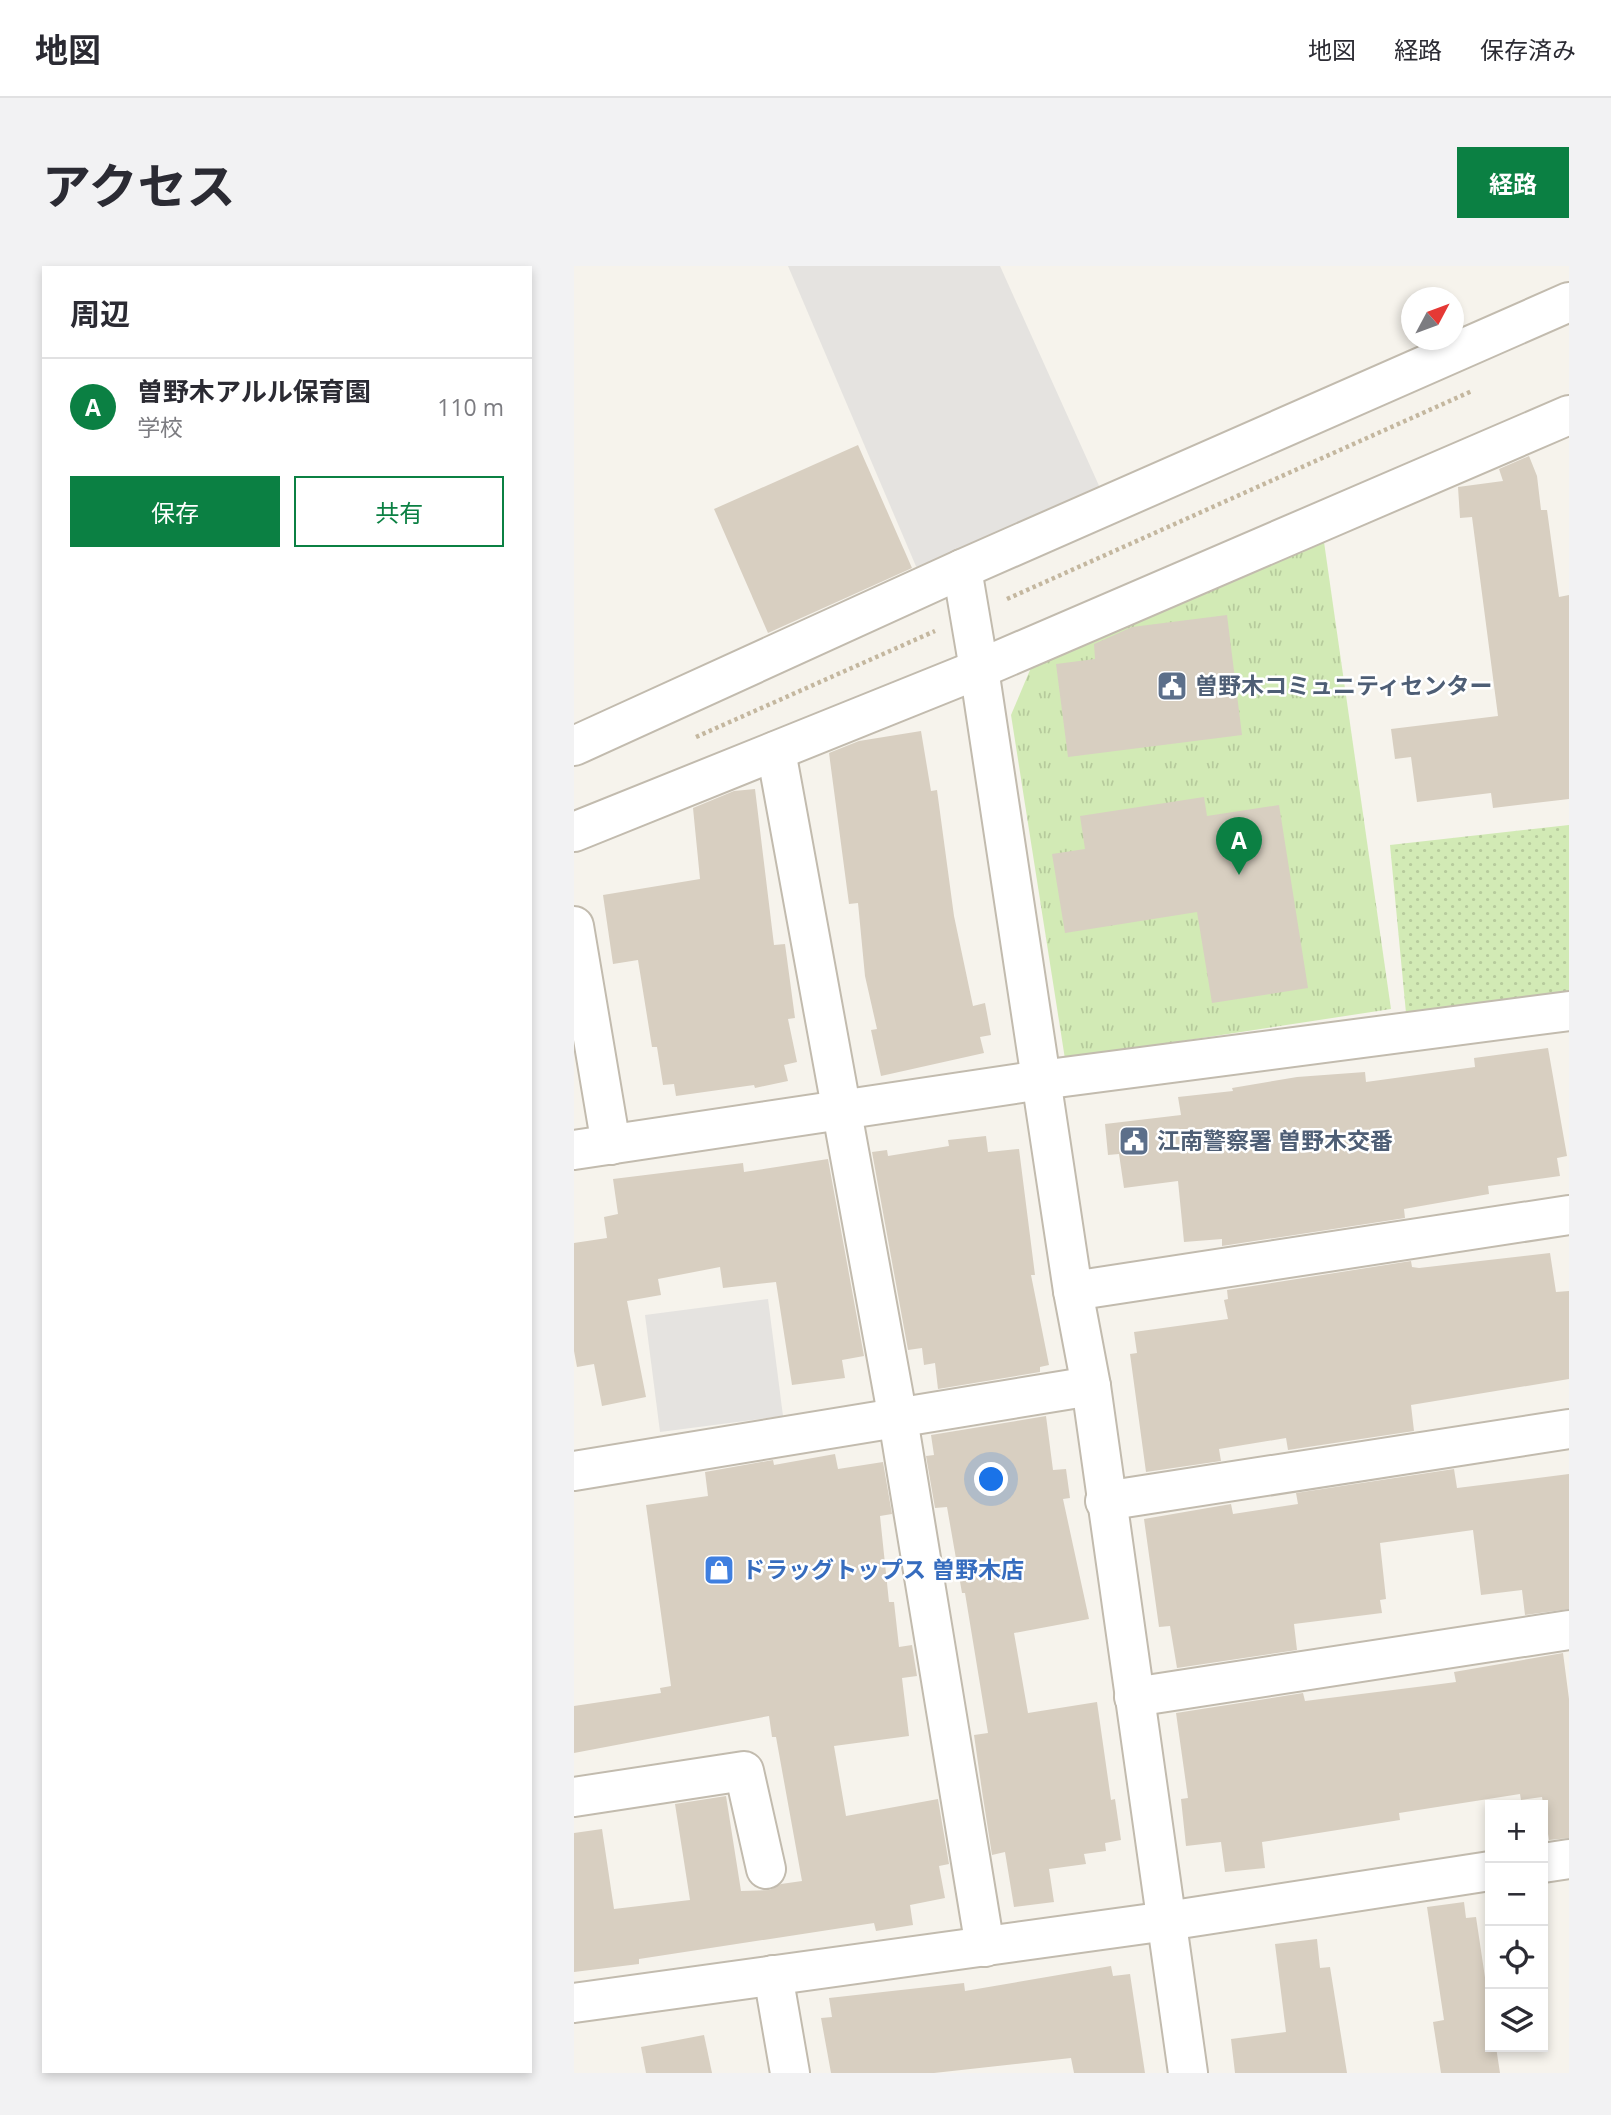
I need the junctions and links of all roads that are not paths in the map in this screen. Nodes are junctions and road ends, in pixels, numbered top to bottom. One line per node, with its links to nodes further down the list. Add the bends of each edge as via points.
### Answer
1 (1569, 302): 3 (street)
2 (1569, 415): 4 (street)
3 (962, 569): 4 (street); 5 (street)
4 (979, 669): 6 (street); 10 (street)
5 (574, 746)
6 (776, 751): 7 (street); 11 (street)
7 (574, 832)
8 (574, 926): 12 (street)
9 (1569, 1011): 10 (street)
10 (1041, 1080): 11 (street); 15 (street)
11 (842, 1110): 12 (street); 17 (street)
12 (611, 1145): 13 (street)
13 (574, 1150)
14 (1569, 1215): 15 (street)
15 (1073, 1291): 16 (street)
16 (1091, 1386): 17 (street); 20 (street)
17 (898, 1419): 19 (street); 29 (street)
18 (1569, 1429): 20 (street)
19 (574, 1471)
20 (1105, 1501): 22 (street)
21 (1569, 1630): 22 (street)
22 (1134, 1697): 28 (street)
23 (574, 1797): 26 (street, via 744,1770)
24 (1569, 1859): 25 (street)
25 (1548, 1862)
26 (766, 1869)
27 (1485, 1872): 28 (street)
28 (1167, 1921): 29 (street); 33 (street)
29 (985, 1947): 30 (street)
30 (773, 1975): 31 (street); 32 (street)
31 (574, 2003)
32 (790, 2073)
33 (1188, 2073)

